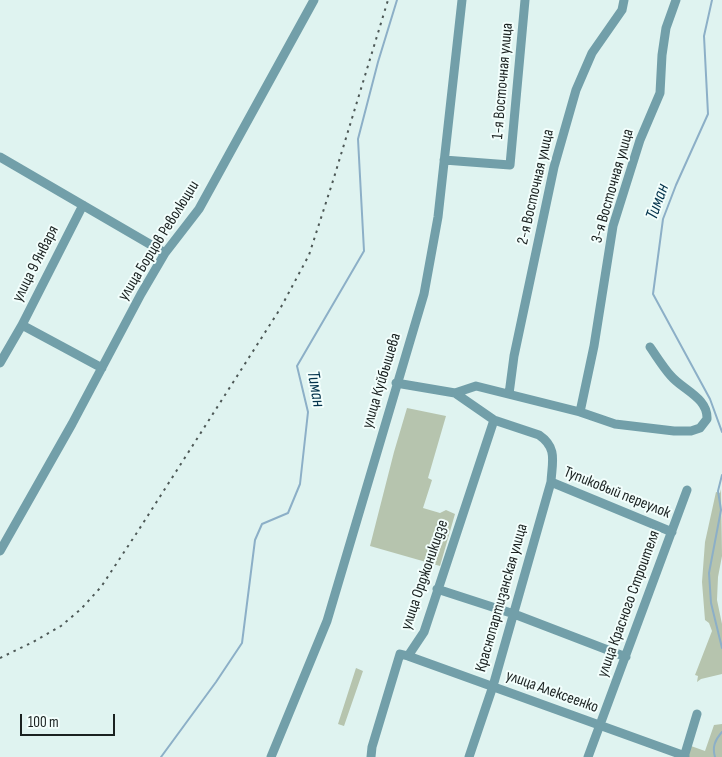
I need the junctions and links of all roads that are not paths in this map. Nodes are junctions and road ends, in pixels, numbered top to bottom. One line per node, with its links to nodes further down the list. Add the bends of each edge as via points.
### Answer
1 (314, 0): 9 (street, улица Борцов Революции, via 199,209)
2 (462, 0): 7 (street, улица Куйбышева)
3 (525, 0): 7 (street, 1-я Восточная улица, via 510,165)
4 (624, 0): 16 (street, 2-я Восточная улица, via 622,10 592,53 576,90 554,167)
5 (676, 0): 17 (street, 3-я Восточная улица, via 666,28 660,93 640,140 613,226)
6 (0, 157): 8 (street)
7 (444, 160): 14 (street, улица Куйбышева, via 424,294)
8 (83, 205): 9 (street); 10 (street, улица 9 Января)
9 (165, 253): 13 (street, улица Борцов Революции)
10 (22, 325): 12 (street, улица 9 Января); 13 (street)
11 (650, 347): 17 (street, via 671,377 696,395 706,408 707,419 702,426 692,431 674,431 615,424)
12 (0, 363)
13 (102, 368): 22 (street, улица Борцов Революции)
14 (396, 383): 15 (street); 31 (street, улица Куйбышева, via 327,621)
15 (455, 393): 16 (street, via 476,386); 18 (street)
16 (509, 394): 17 (street)
17 (580, 412)
18 (494, 420): 19 (street, Краснопартизанская улица, via 539,435 551,445); 23 (street, улица Орджоникидзе)
19 (551, 482): 21 (street, Тупиковый переулок); 24 (street, Краснопартизанская улица)
20 (687, 490): 21 (street, улица Красного Строителя)
21 (672, 532): 26 (street, улица Красного Строителя)
22 (0, 551)
23 (437, 589): 24 (street); 25 (street, улица Орджоникидзе, via 424,632)
24 (514, 614): 26 (street); 27 (street, Краснопартизанская улица)
25 (408, 656): 27 (street, улица Алексеенко); 32 (street, улица Орджоникидзе, via 400,654 372,747)
26 (626, 657): 29 (street, улица Красного Строителя)
27 (493, 686): 29 (street, улица Алексеенко); 33 (street, Краснопартизанская улица)
28 (696, 714): 30 (street)
29 (601, 726): 30 (street, улица Алексеенко); 34 (street, улица Красного Строителя)
30 (684, 756)
31 (270, 757)
32 (372, 757)
33 (469, 757)
34 (588, 757)

